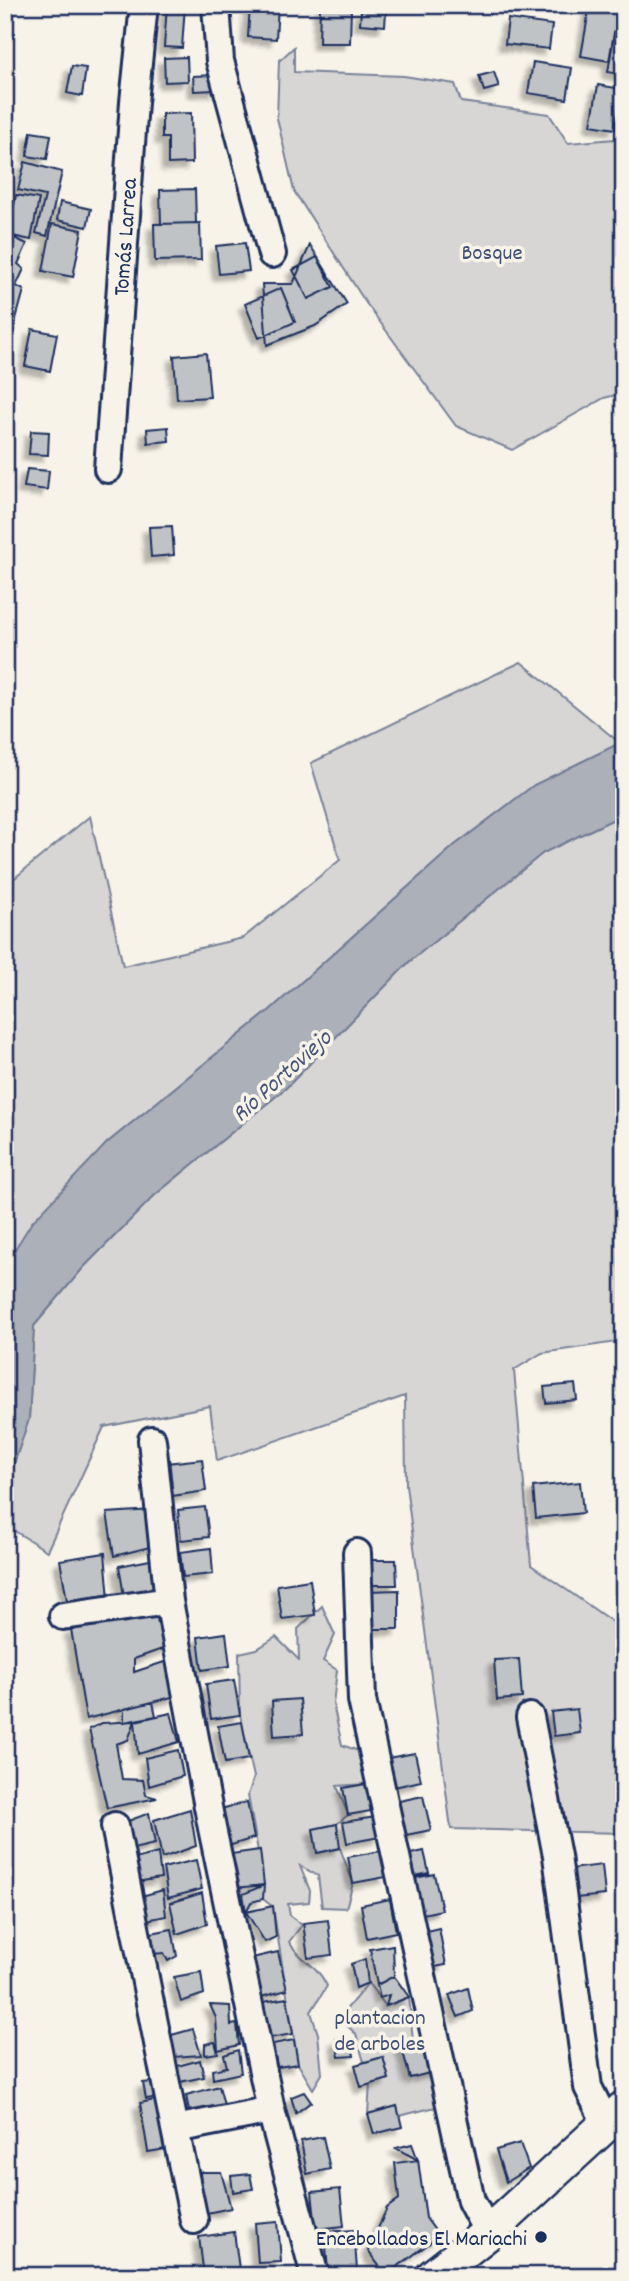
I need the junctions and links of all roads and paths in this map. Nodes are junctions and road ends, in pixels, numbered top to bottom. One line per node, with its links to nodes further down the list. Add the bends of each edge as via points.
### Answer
1 (144, 5): 4 (street, Tomás Larrea)
2 (216, 5): 3 (street, via 220,61)
3 (272, 254)
4 (108, 469)
5 (152, 1440): 7 (street)
6 (357, 1553): 15 (street, via 362,1700 471,2201)
7 (169, 1601): 8 (street); 11 (street)
8 (63, 1616)
9 (530, 1717): 12 (street, via 556,1856 589,2087)
10 (115, 1826): 13 (street)
11 (271, 2110): 13 (street); 16 (street)
12 (615, 2117): 15 (street)
13 (175, 2129): 14 (street)
14 (194, 2220)
15 (488, 2232): 17 (street)
16 (315, 2276)
17 (433, 2276)

